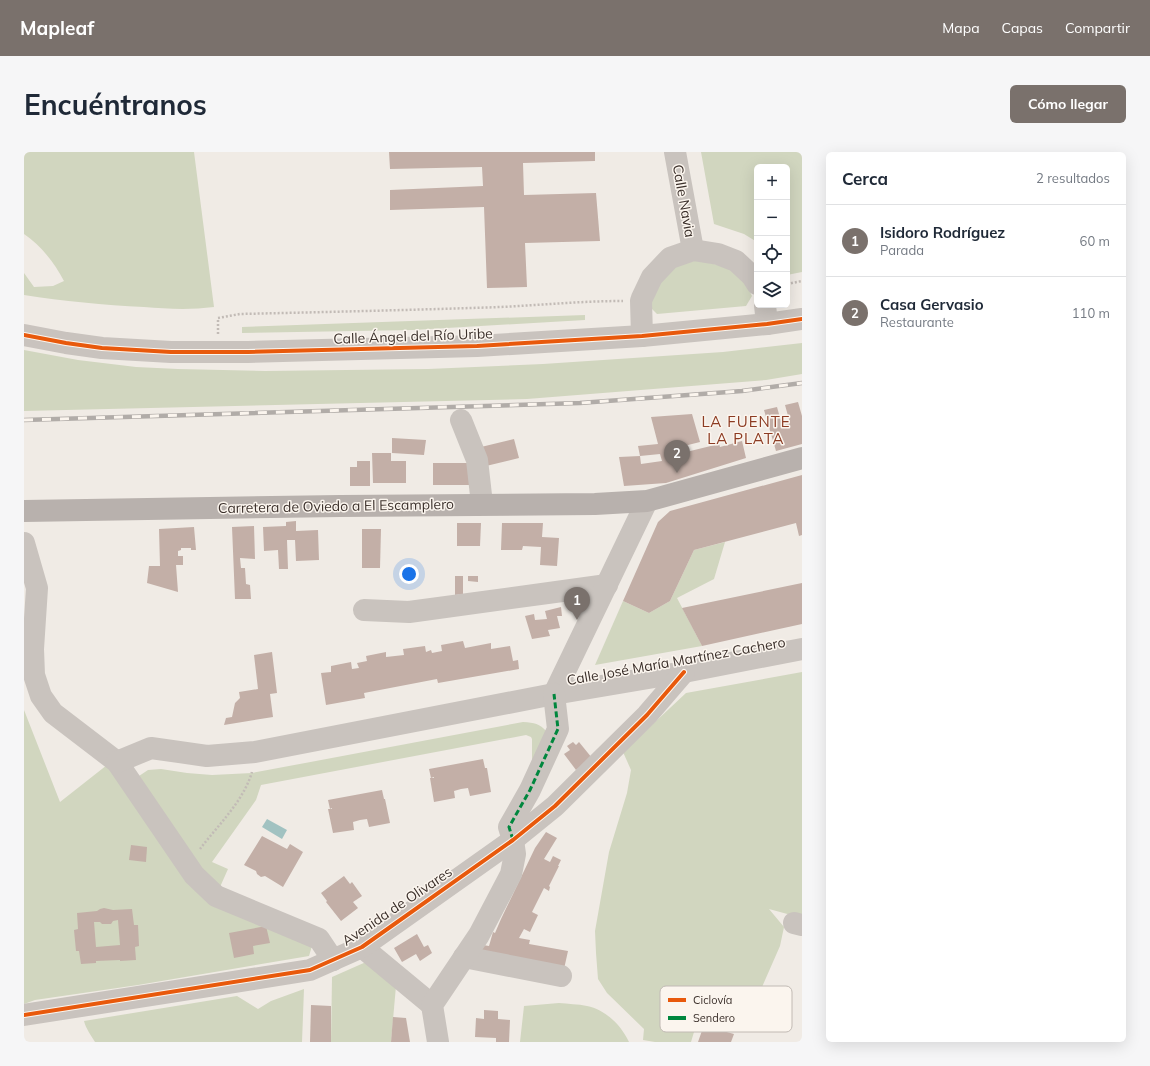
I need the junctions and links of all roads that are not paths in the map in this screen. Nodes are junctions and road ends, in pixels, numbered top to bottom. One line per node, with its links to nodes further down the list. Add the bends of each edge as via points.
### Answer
1 (675, 152): 2 (street, Calle Navia)
2 (693, 250): 3 (street, via 718,254 736,261); 7 (street, via 670,258 652,277 641,301)
3 (754, 279)
4 (766, 315): 5 (street, Calle Ángel del Río Uribe); 7 (street, Calle Ángel del Río Uribe)
5 (802, 319)
6 (24, 334): 7 (street, Calle Ángel del Río Uribe, via 102,348 172,352 477,346)
7 (642, 336)
8 (460, 420): 11 (street, via 474,441)
9 (802, 458): 10 (main road, Carretera de Oviedo a El Escamplero)
10 (647, 501): 11 (main road, Carretera de Oviedo a El Escamplero, via 595,504); 14 (street)
11 (482, 504): 12 (main road, Carretera de Oviedo a El Escamplero)
12 (24, 511)
13 (24, 544): 19 (street, via 37,588 33,649 34,675 40,696 53,713)
14 (607, 585): 15 (street, via 409,612); 18 (street)
15 (364, 610)
16 (802, 649): 17 (street, Calle José María Martínez Cachero)
17 (684, 672): 18 (street, Calle José María Martínez Cachero); 20 (street, Avenida de Olivares, via 602,761 555,806)
18 (554, 694): 19 (street, Calle José María Martínez Cachero, via 255,752 207,756 151,748); 20 (street, via 558,729 530,790 509,826)
19 (116, 762): 23 (street, via 194,875 216,896 319,939)
20 (513, 840): 21 (street, Avenida de Olivares); 22 (street, via 515,854 511,874 479,936)
21 (362, 947): 23 (street, Avenida de Olivares); 25 (street)
22 (464, 957): 24 (street); 25 (street)
23 (333, 960): 26 (street, Avenida de Olivares, via 310,970)
24 (561, 976)
25 (432, 1005): 27 (street)
26 (24, 1015)
27 (438, 1042)

